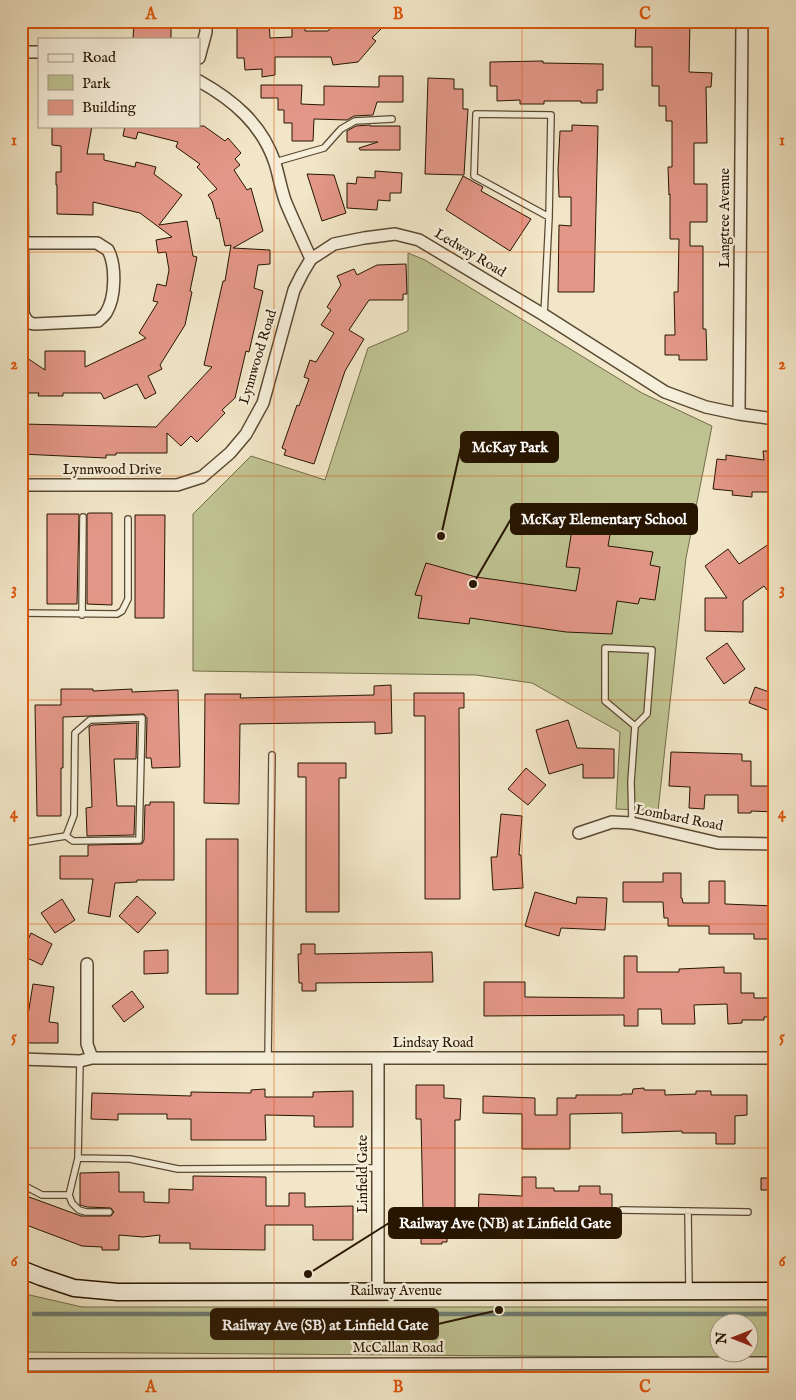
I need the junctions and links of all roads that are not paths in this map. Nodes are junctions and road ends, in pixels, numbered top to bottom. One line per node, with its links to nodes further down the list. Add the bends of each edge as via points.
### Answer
1 (22, 21): 4 (street)
2 (206, 21): 7 (street)
3 (742, 21): 16 (street, Langtree Avenue)
4 (21, 37)
5 (21, 52): 6 (street)
6 (38, 52)
7 (200, 54)
8 (21, 79): 13 (street)
9 (200, 82): 11 (street, via 234,104 251,120 261,132)
10 (392, 119): 11 (lane, via 355,121 342,129 324,148)
11 (275, 162): 14 (street, via 286,202)
12 (549, 217): 12 (lane, via 551,115 476,114 474,176); 15 (lane)
13 (24, 243): 13 (street, via 23,313 27,321 35,324 98,321 106,313 113,287 113,263 108,250 97,243)
14 (311, 259): 15 (street, Ledway Road, via 334,244 395,234 419,240); 18 (street, Lynnwood Road, via 294,290 263,403 246,434 230,454)
15 (544, 315): 16 (street, Ledway Road, via 665,392 706,407)
16 (739, 414): 17 (street, Ledway Road)
17 (775, 419)
18 (202, 477): 19 (street, Lynnwood Drive, via 177,485)
19 (21, 485)
20 (83, 517): 23 (lane)
21 (128, 518): 23 (lane, via 128,599 117,614)
22 (21, 613): 23 (lane)
23 (82, 615)
24 (635, 726): 24 (lane, via 647,714 652,650 605,648 605,701); 26 (lane)
25 (272, 755): 33 (lane)
26 (632, 824): 27 (street, Lombard Road, via 612,822); 30 (street, Lombard Road, via 718,843)
27 (579, 834)
28 (66, 836): 28 (lane, via 73,840 139,840 142,718 90,720 75,733 74,815); 29 (lane)
29 (21, 843)
30 (775, 844)
31 (87, 964): 32 (street, via 87,1044)
32 (92, 1058): 33 (street, Lindsay Road); 37 (street, Lindsay Road)
33 (268, 1058): 34 (street, Lindsay Road)
34 (378, 1058): 35 (street, Lindsay Road); 39 (street, Linfield Gate)
35 (775, 1058)
36 (21, 1059): 37 (street, Lindsay Road)
37 (80, 1061): 38 (lane)
38 (78, 1158): 39 (lane, via 130,1159 178,1169); 41 (lane)
39 (377, 1168): 47 (street, Linfield Gate)
40 (21, 1184): 41 (lane, via 42,1195)
41 (69, 1195): 44 (lane, via 80,1210)
42 (622, 1210): 43 (lane)
43 (688, 1211): 45 (lane); 48 (lane)
44 (109, 1212)
45 (748, 1212)
46 (21, 1269): 47 (main road, Railway Avenue, via 74,1288 118,1292)
47 (378, 1291): 48 (main road, Railway Avenue)
48 (688, 1291): 49 (main road, Railway Avenue)
49 (775, 1291)
50 (775, 1363): 51 (street, McCallan Road)
51 (21, 1365)

